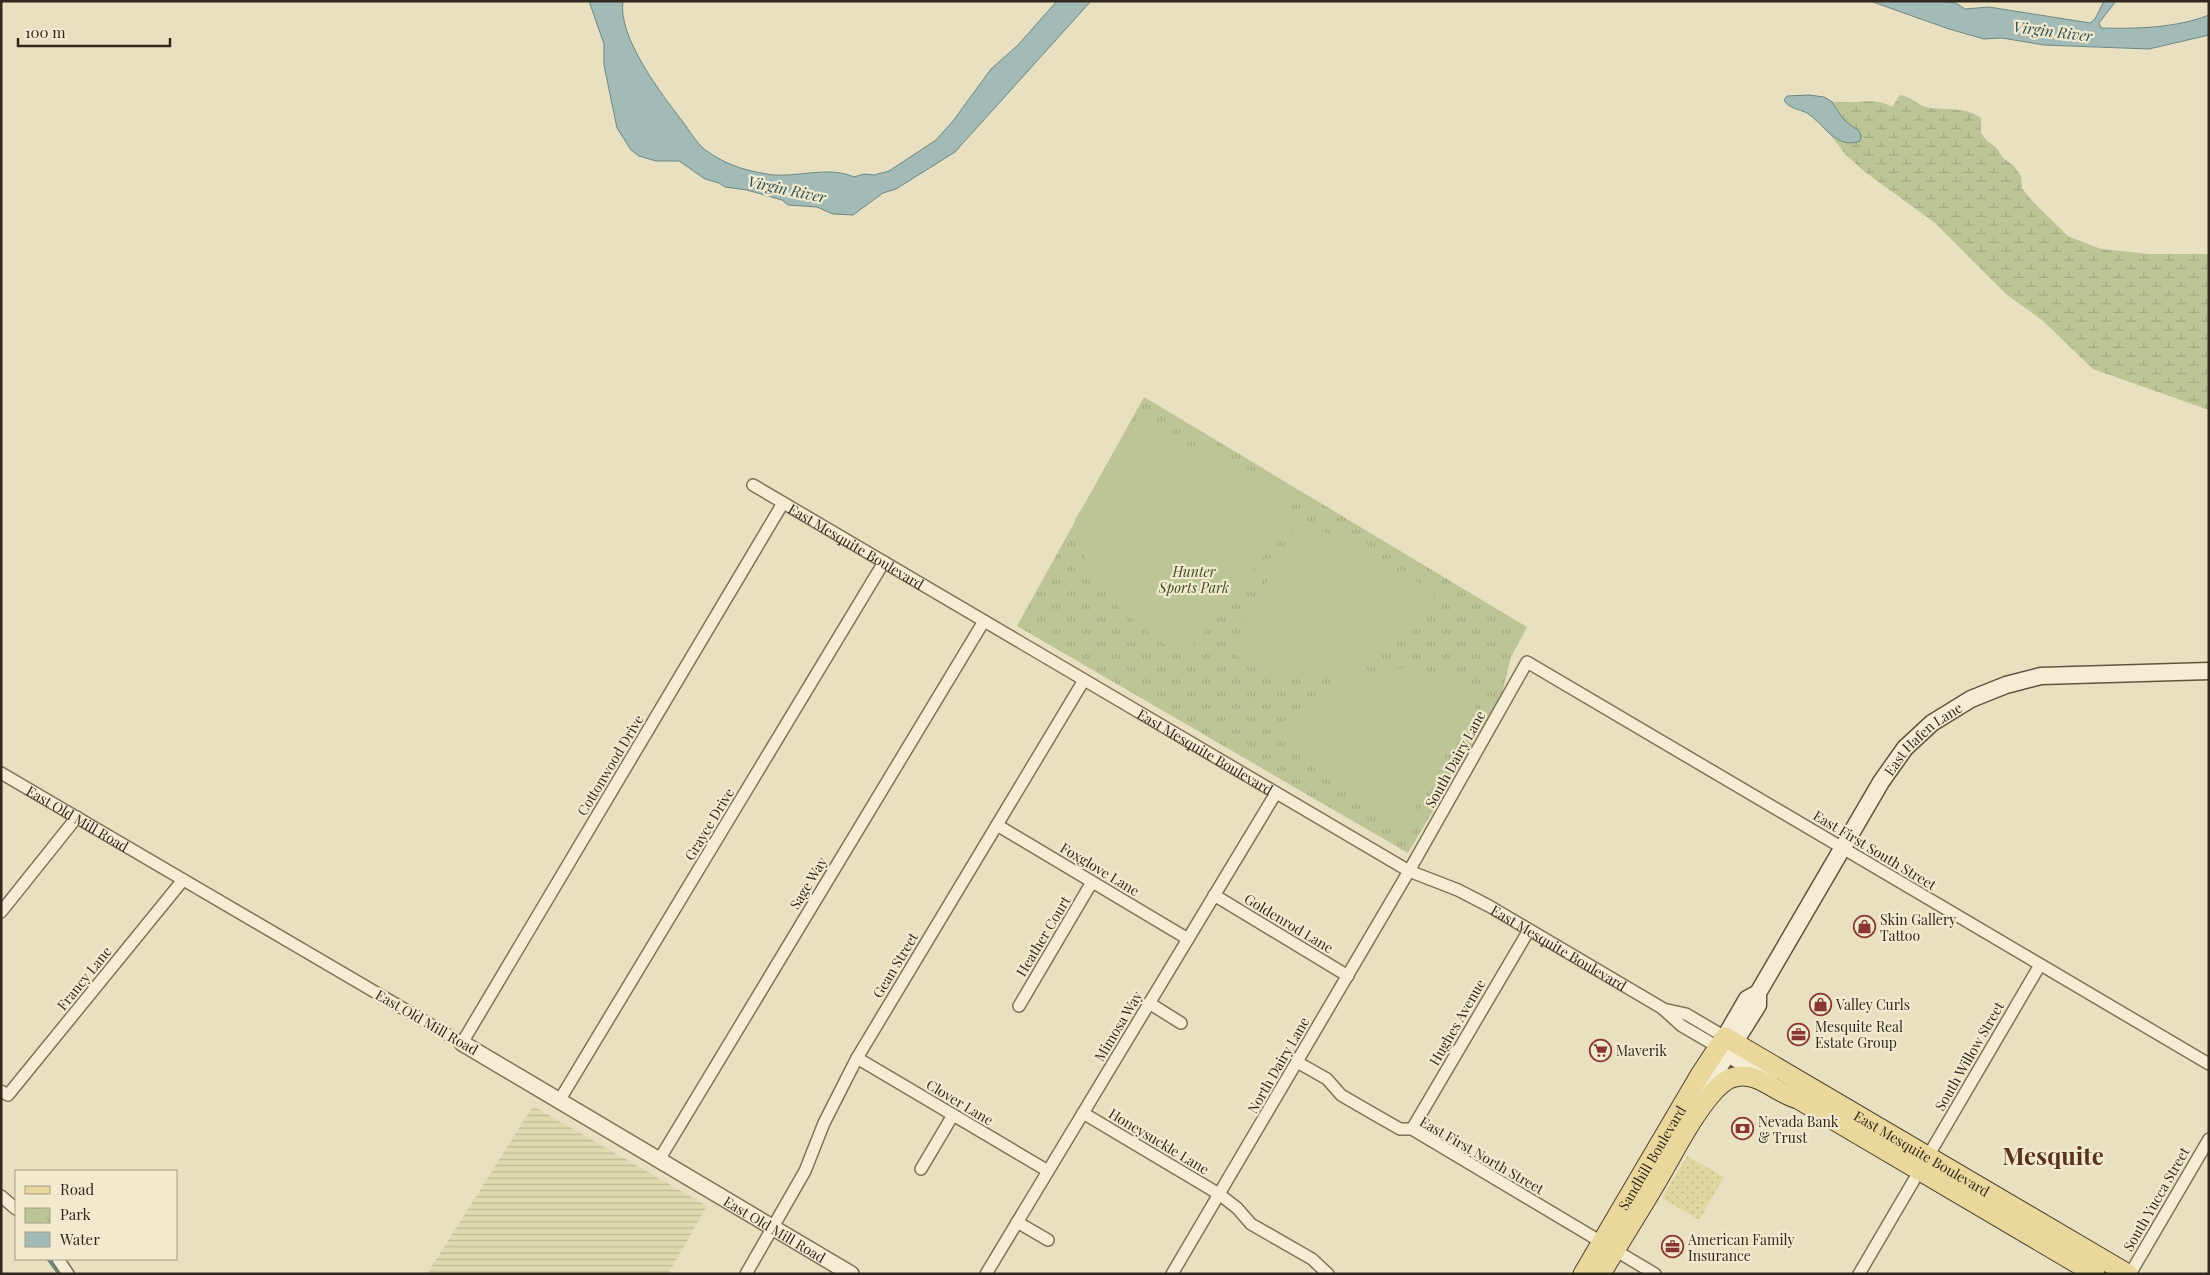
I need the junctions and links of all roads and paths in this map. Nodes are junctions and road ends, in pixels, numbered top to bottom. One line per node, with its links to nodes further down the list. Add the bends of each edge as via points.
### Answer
1 (753, 485): 2 (street, East Mesquite Boulevard)
2 (784, 503): 3 (street, East Mesquite Boulevard); 25 (street, Cottonwood Drive)
3 (884, 562): 4 (street, East Mesquite Boulevard); 32 (street, Grayce Drive)
4 (984, 621): 7 (street, East Mesquite Boulevard); 38 (street, Sage Way)
5 (1526, 662): 12 (street, East First South Street); 13 (street, South Dairy Lane)
6 (2209, 671): 12 (main road, East Hafen Lane, via 2041,676 1971,699 1932,723 1905,748)
7 (1084, 680): 9 (street, East Mesquite Boulevard); 11 (street, Gean Street)
8 (1, 773): 10 (street, East Old Mill Road)
9 (1276, 793): 13 (street, East Mesquite Boulevard); 16 (street, Mimosa Way)
10 (77, 817): 14 (street, East Old Mill Road); 17 (street)
11 (997, 826): 15 (street, Foxglove Lane); 27 (street, Gean Street)
12 (1842, 848): 20 (street, East First South Street); 26 (main road, East Hafen Lane, via 1758,994 1758,1006)
13 (1409, 871): 18 (street, East Mesquite Boulevard, via 1458,890); 21 (street, North Dairy Lane)
14 (183, 880): 25 (street, East Old Mill Road); 30 (street, Francy Lane)
15 (1092, 882): 19 (street, Foxglove Lane); 23 (street, Heather Court)
16 (1214, 895): 19 (street, Mimosa Way); 21 (street, Goldenrod Lane)
17 (1, 912)
18 (1529, 930): 26 (street, East Mesquite Boulevard, via 1662,1008 1686,1014); 35 (street, Hughes Avenue)
19 (1188, 939): 22 (street, Mimosa Way)
20 (2040, 965): 29 (street, East First South Street); 39 (street, South Willow Street)
21 (1348, 976): 28 (street, North Dairy Lane)
22 (1149, 1004): 24 (street); 33 (street, Mimosa Way)
23 (1019, 1006)
24 (1181, 1023)
25 (462, 1043): 32 (street, East Old Mill Road)
26 (1726, 1045): 31 (main road, East Mesquite Boulevard); 36 (main road, Sandhill Boulevard); 39 (main road, East Mesquite Boulevard); 48 (main road, Sandhill Boulevard)
27 (857, 1058): 34 (street, Clover Lane); 46 (street, Gean Street, via 824,1123 805,1172)
28 (1297, 1062): 35 (street, East First North Street, via 1327,1079 1342,1095 1372,1114 1400,1129); 42 (street, North Dairy Lane)
29 (2209, 1064)
30 (5, 1093)
31 (1798, 1099): 36 (main road, via 1757,1079 1733,1077 1715,1090); 39 (main road, East Mesquite Boulevard)
32 (559, 1101): 38 (street, East Old Mill Road)
33 (1083, 1113): 41 (street, Mimosa Way); 42 (street, Honeysuckle Lane)
34 (952, 1115): 40 (street); 41 (street, Clover Lane)
35 (1412, 1130): 48 (street, East First North Street)
36 (1687, 1130): 48 (main road, Sandhill Boulevard)
37 (2209, 1139): 61 (street, South Yucca Street)
38 (659, 1160): 46 (street, East Old Mill Road)
39 (1924, 1163): 59 (street, South Willow Street); 60 (main road, East Mesquite Boulevard); 61 (main road, East Mesquite Boulevard)
40 (921, 1168)
41 (1048, 1171): 45 (street, Mimosa Way)
42 (1219, 1194): 54 (street, North Dairy Lane); 55 (street, Honeysuckle Lane, via 1251,1224 1312,1259)
43 (1, 1196): 44 (street)
44 (15, 1208)
45 (1017, 1222): 47 (street); 53 (street, Mimosa Way)
46 (773, 1228): 51 (street, Gean Street); 52 (street, East Old Mill Road)
47 (1048, 1240)
48 (1608, 1246): 56 (main road, Sandhill Boulevard); 57 (main road, Sandhill Boulevard); 58 (street, East First North Street)
49 (59, 1260): 50 (street)
50 (68, 1274)
51 (746, 1274)
52 (851, 1274)
53 (986, 1274)
54 (1172, 1274)
55 (1328, 1274)
56 (1583, 1274)
57 (1601, 1274)
58 (1655, 1274)
59 (1859, 1274)
60 (2095, 1274)
61 (2129, 1274)

